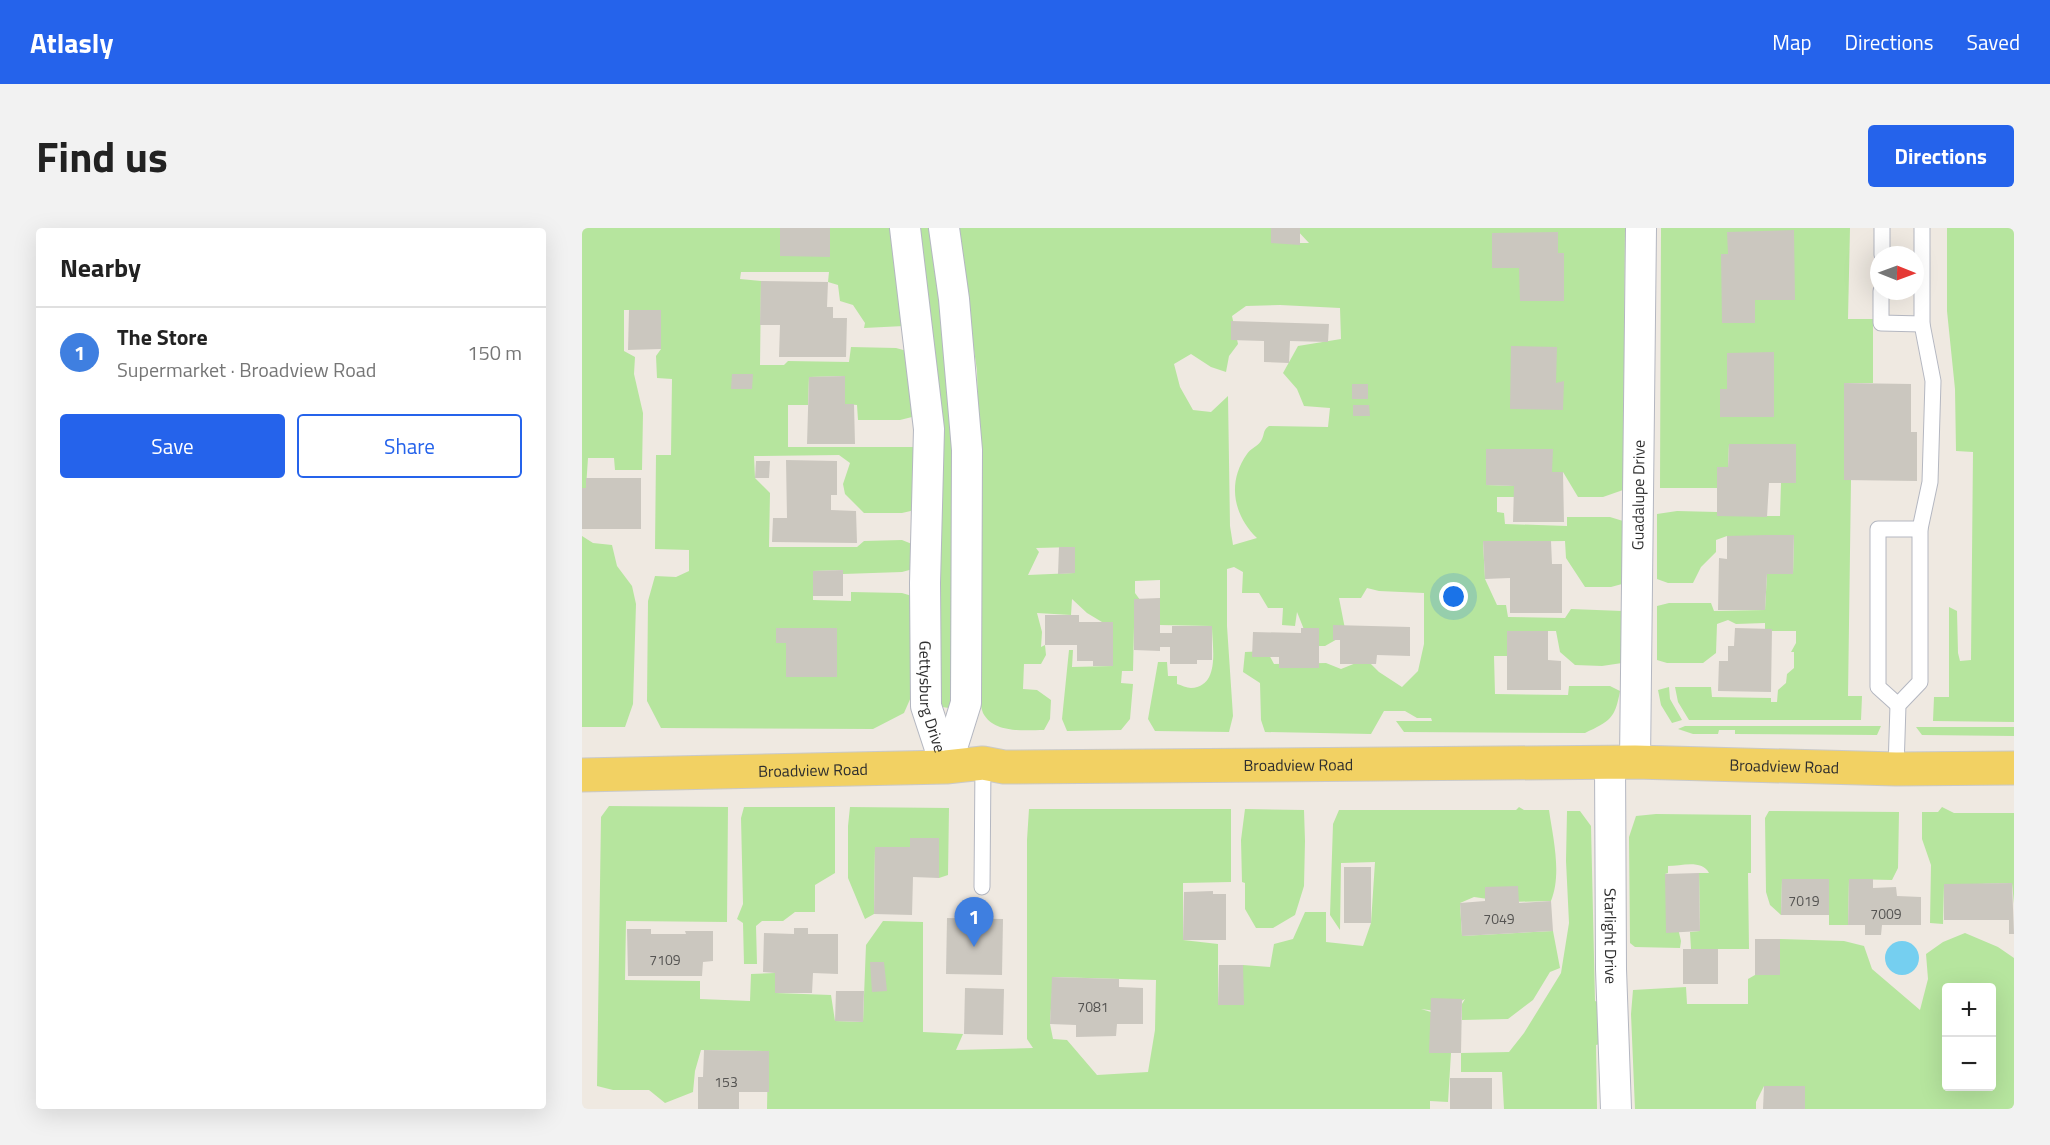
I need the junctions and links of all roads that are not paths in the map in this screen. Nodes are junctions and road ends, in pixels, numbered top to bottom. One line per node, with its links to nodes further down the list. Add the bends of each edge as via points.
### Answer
1 (905, 228): 13 (street, Gettysburg Drive, via 929,429 926,706)
2 (944, 228): 13 (street, Gettysburg Drive, via 967,450 966,703)
3 (1641, 228): 11 (street, Guadalupe Drive)
4 (1882, 228): 6 (lane)
5 (1922, 228): 8 (lane)
6 (1882, 246)
7 (1881, 300): 8 (lane, via 1881,323)
8 (1922, 324): 9 (lane, via 1933,381 1930,482)
9 (1920, 529): 10 (lane, via 1920,682); 10 (lane, via 1878,529 1878,687)
10 (1898, 705): 15 (lane)
11 (1623, 762): 12 (main road, Broadview Road, via 1004,767); 15 (main road, Broadview Road); 18 (street, Starlight Drive, via 1611,969)
12 (983, 763): 13 (main road, Broadview Road); 17 (lane)
13 (946, 767): 16 (main road, Broadview Road)
14 (2014, 768): 15 (main road, Broadview Road)
15 (1896, 769)
16 (582, 775)
17 (982, 887)
18 (1616, 1109)

